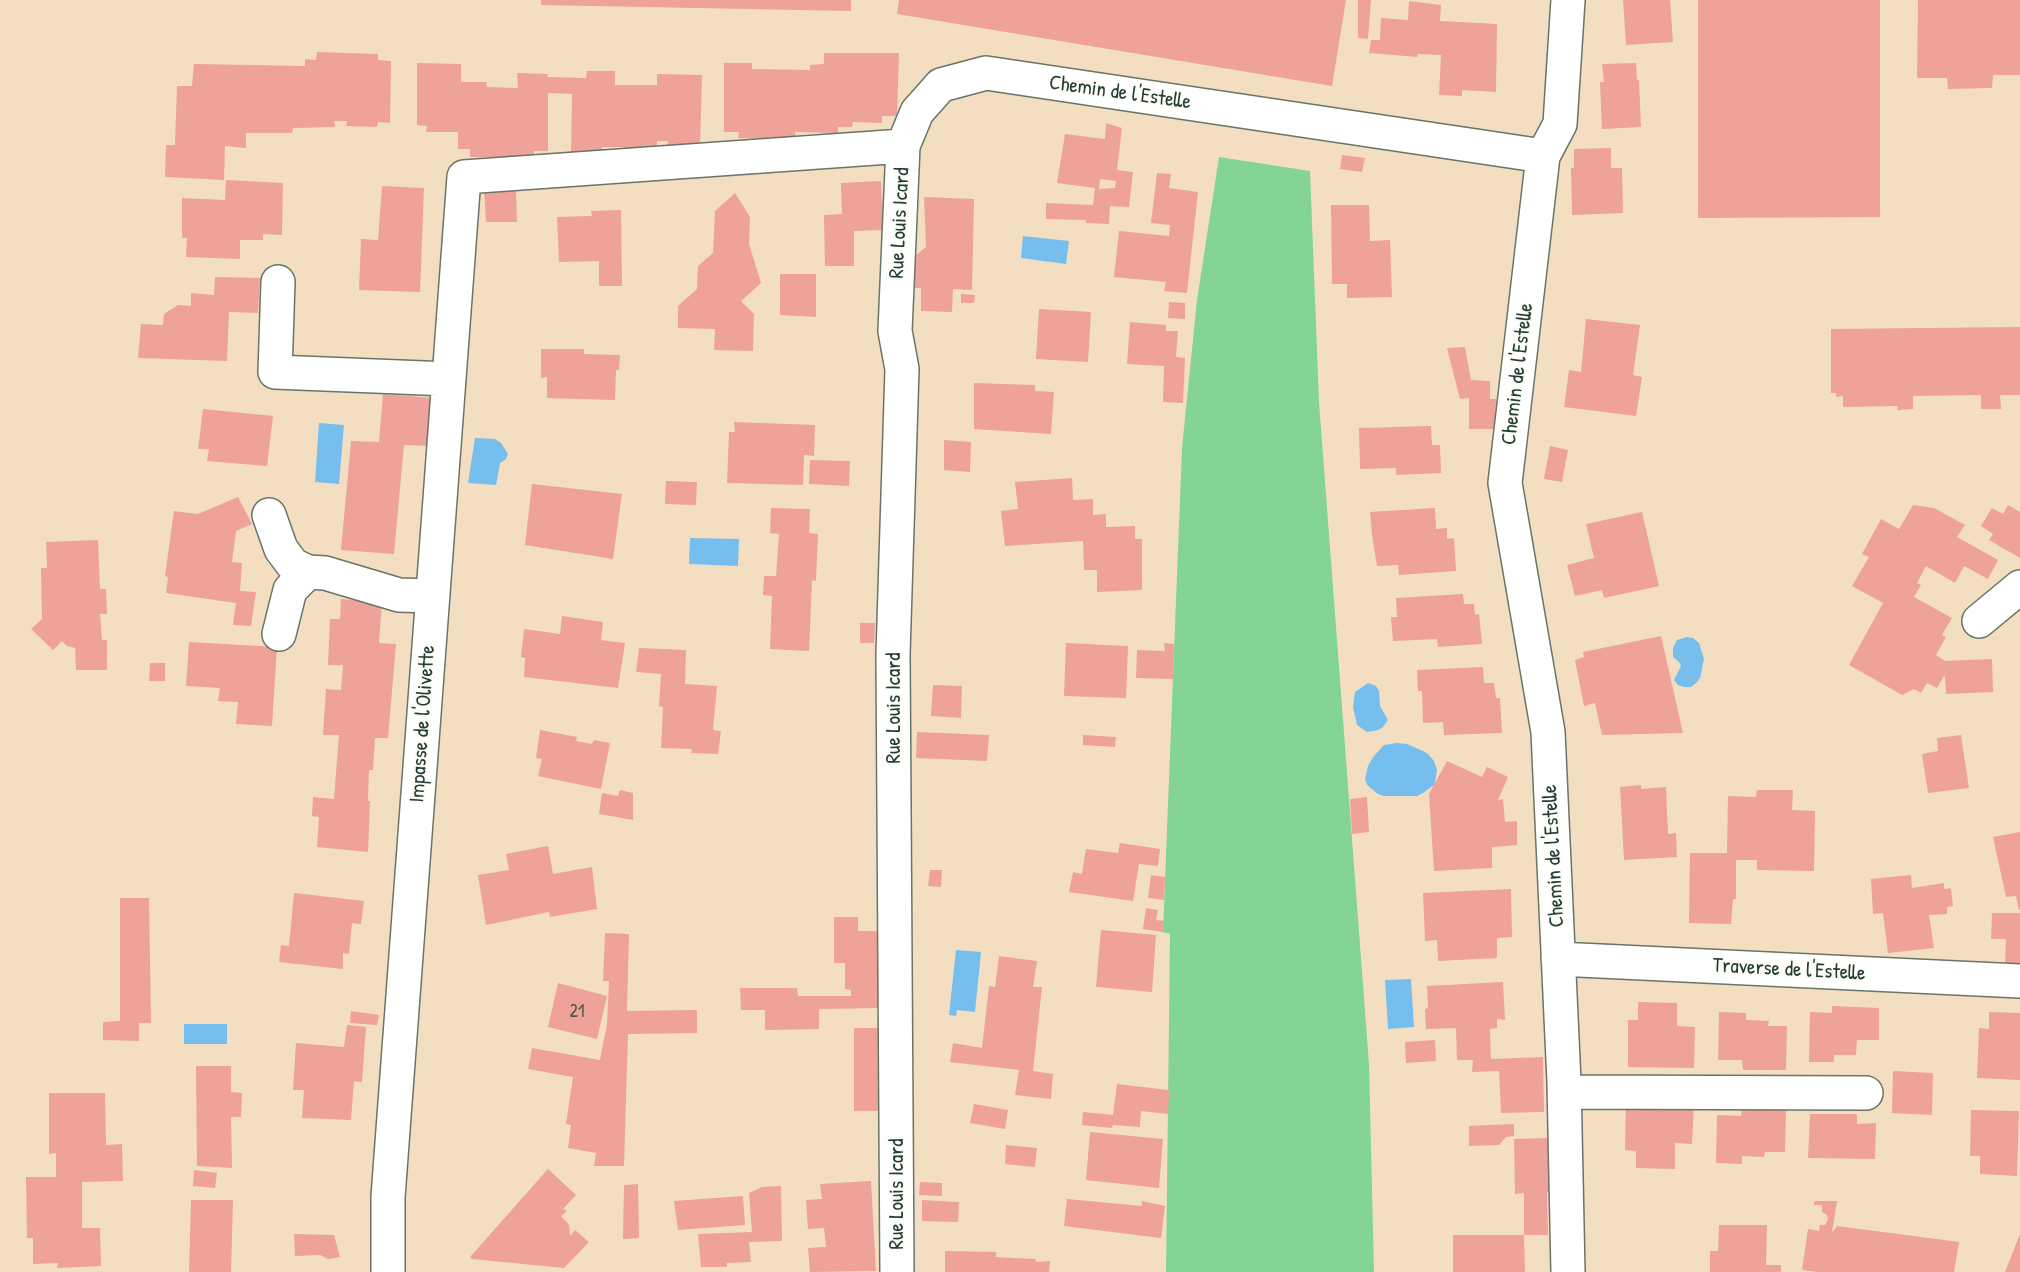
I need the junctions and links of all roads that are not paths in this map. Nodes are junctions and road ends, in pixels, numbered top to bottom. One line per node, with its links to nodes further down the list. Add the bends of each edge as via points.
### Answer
1 (1568, 0): 3 (street, via 1560,124)
2 (903, 146): 3 (street, Chemin de l'Estelle, via 917,112 941,85 986,74); 5 (street, Impasse de l'Olivette, via 464,177); 17 (street, Rue Louis Icard, via 895,331 902,369 893,654)
3 (1543, 156): 12 (street, Chemin de l'Estelle, via 1505,483 1548,732)
4 (279, 282): 5 (street, via 275,372)
5 (448, 379): 9 (street, Impasse de l'Olivette)
6 (269, 515): 7 (street, via 281,549 292,565)
7 (308, 572): 9 (street, via 326,573 399,595); 11 (street, via 290,590)
8 (2020, 587): 10 (street)
9 (432, 596): 16 (street, Impasse de l'Olivette, via 388,1197)
10 (1979, 621)
11 (279, 634)
12 (1558, 959): 13 (street, Traverse de l'Estelle); 14 (street, Chemin de l'Estelle)
13 (2020, 981)
14 (1564, 1092): 15 (street); 18 (street, Chemin de l'Estelle)
15 (1866, 1093)
16 (388, 1272)
17 (897, 1272)
18 (1569, 1272)

